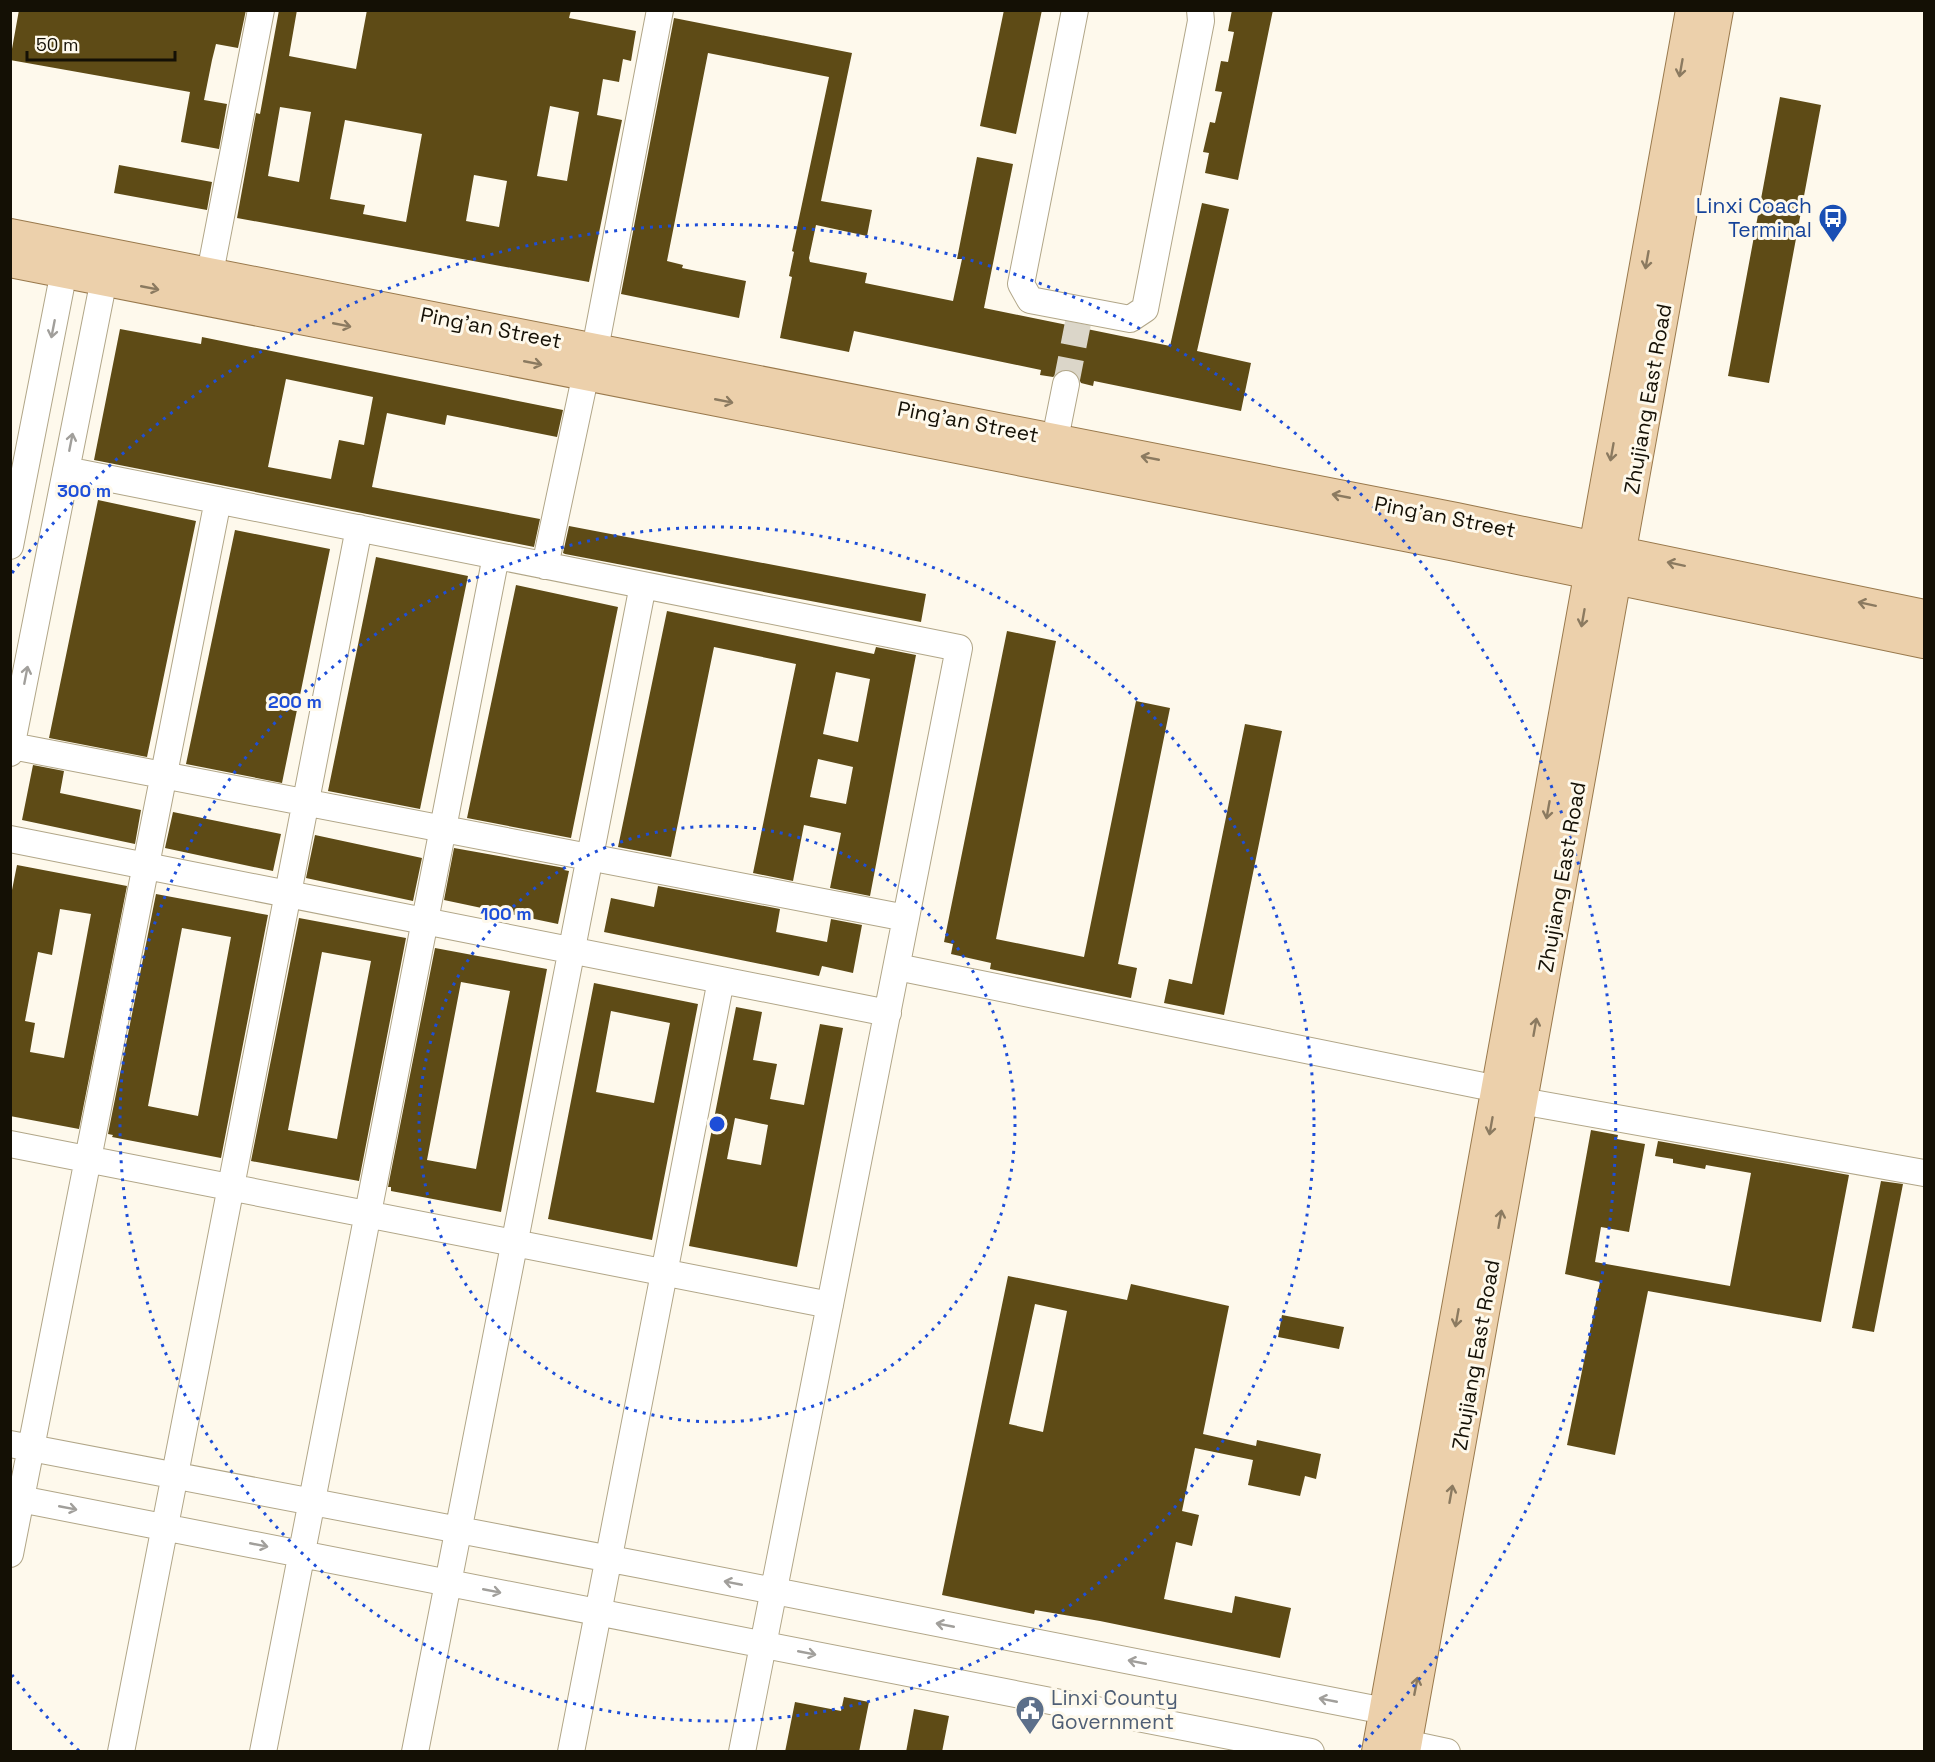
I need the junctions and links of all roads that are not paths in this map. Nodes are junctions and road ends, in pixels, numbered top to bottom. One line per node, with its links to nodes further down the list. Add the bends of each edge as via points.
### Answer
1 (261, 10): 10 (street)
2 (660, 10): 12 (street)
3 (1075, 10): 4 (street, via 1021,284 1030,300 1079,316 1130,319 1145,309)
4 (1200, 10)
5 (1692, 10): 20 (main road, Zhujiang East Road, one-way to 20)
6 (1718, 10): 20 (main road, Zhujiang East Road)
7 (10, 235): 10 (main road, Ping'an Street)
8 (10, 261): 9 (main road, Ping'an Street)
9 (64, 271): 11 (main road, Ping'an Street); 18 (street, one-way to 18)
10 (210, 273): 12 (main road, Ping'an Street)
11 (104, 279): 12 (main road, Ping'an Street, one-way to 12); 15 (street, one-way to 11)
12 (591, 361): 14 (main road, Ping'an Street); 20 (main road, Ping'an Street, one-way to 20); 21 (street)
13 (1066, 384): 14 (street)
14 (1054, 440): 20 (main road, Ping'an Street, one-way to 14)
15 (66, 470): 16 (street); 25 (street, one-way to 15)
16 (218, 500): 17 (street); 26 (street)
17 (359, 528): 19 (street); 27 (street)
18 (10, 546)
19 (496, 556): 21 (street); 28 (street)
20 (1603, 563): 23 (main road, Ping'an Street, one-way to 20); 24 (main road, Ping'an Street); 39 (main road, Zhujiang East Road)
21 (545, 566): 22 (street)
22 (644, 585): 30 (street); 33 (street, via 959,648)
23 (1924, 616)
24 (1924, 642)
25 (11, 749): 26 (street)
26 (164, 775): 27 (street); 31 (street)
27 (305, 802): 28 (street); 32 (street)
28 (442, 829): 30 (street); 34 (street)
29 (10, 839): 31 (street)
30 (590, 857): 33 (street); 35 (street)
31 (146, 866): 32 (street); 41 (street)
32 (287, 894): 34 (street); 43 (street)
33 (906, 918): 36 (street)
34 (425, 921): 35 (street); 44 (street)
35 (572, 950): 37 (street); 45 (street)
36 (897, 967): 38 (street); 39 (street)
37 (721, 980): 38 (street); 46 (street)
38 (888, 1013): 47 (street)
39 (1510, 1095): 42 (street); 61 (main road, Zhujiang East Road)
40 (10, 1144): 41 (street)
41 (88, 1159): 43 (street); 48 (street)
42 (1924, 1173)
43 (230, 1187): 44 (street); 49 (street)
44 (368, 1214): 45 (street); 51 (street)
45 (515, 1243): 46 (street); 53 (street)
46 (664, 1272): 47 (street); 56 (street)
47 (830, 1305): 58 (street)
48 (21, 1446): 49 (street); 50 (street)
49 (174, 1476): 51 (street); 52 (street)
50 (16, 1498): 52 (street, one-way to 52); 54 (street)
51 (312, 1502): 53 (street); 55 (street)
52 (164, 1527): 55 (street, one-way to 55); 62 (street)
53 (459, 1530): 56 (street); 57 (street)
54 (10, 1554)
55 (302, 1554): 57 (street); 63 (street)
56 (608, 1558): 58 (street, one-way to 56); 59 (street)
57 (448, 1583): 59 (street, one-way to 59); 64 (street)
58 (774, 1591): 60 (street); 61 (street, one-way to 58)
59 (598, 1612): 60 (street); 65 (street)
60 (763, 1644): 66 (street); 67 (street, one-way to 67)
61 (1391, 1739): 68 (street)
62 (121, 1752)
63 (263, 1752)
64 (416, 1752)
65 (571, 1752)
66 (742, 1752)
67 (1311, 1752)
68 (1447, 1752)

